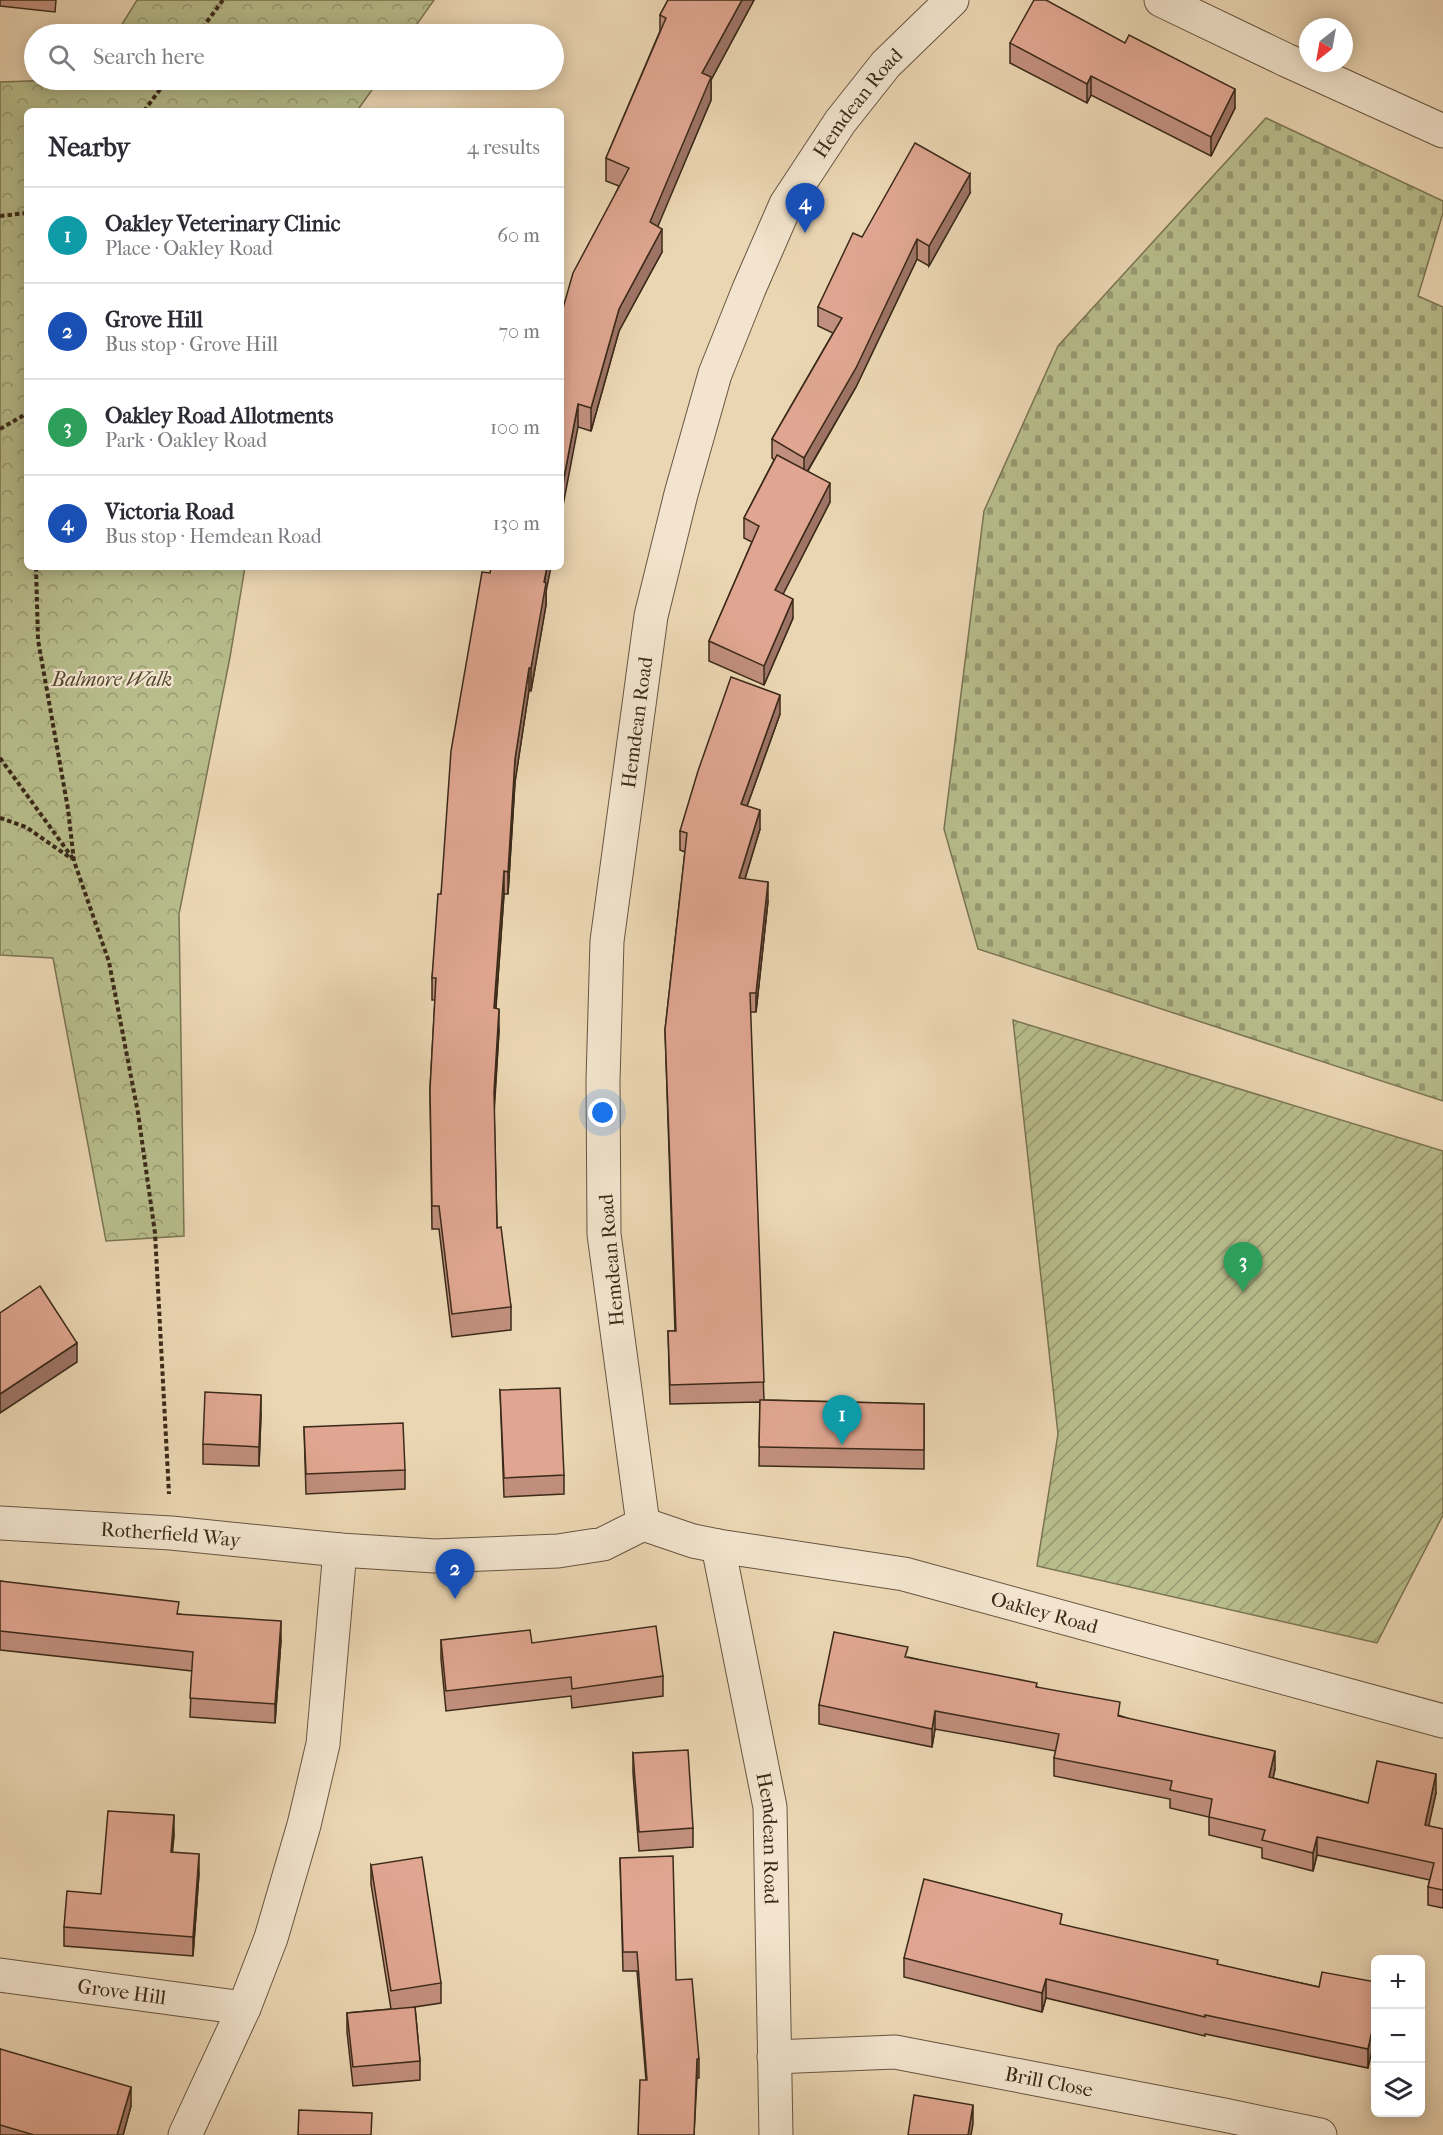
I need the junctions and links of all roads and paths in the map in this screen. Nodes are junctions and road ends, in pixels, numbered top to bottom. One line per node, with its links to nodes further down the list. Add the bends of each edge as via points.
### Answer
1 (223, 0): 4 (path)
2 (952, 0): 17 (street, Hemdean Road, via 886,64 840,122 786,204 715,374 651,616 607,941 603,1081 604,1234)
3 (1161, 0): 7 (street)
4 (205, 24)
5 (160, 90): 6 (path)
6 (146, 108)
7 (1443, 131)
8 (24, 213): 9 (path)
9 (0, 216)
10 (24, 415): 11 (path)
11 (0, 429)
12 (36, 570): 15 (path, via 38,640)
13 (0, 758): 15 (path)
14 (0, 818): 15 (path, via 26,827)
15 (74, 861): 18 (path, via 109,962 155,1233)
16 (0, 1523): 18 (street, Rotherfield Way)
17 (643, 1524): 19 (street, Oakley Road); 20 (street, via 603,1544 558,1551 435,1556)
18 (171, 1533): 20 (street, Rotherfield Way)
19 (718, 1546): 21 (street, Oakley Road, via 904,1574); 24 (street, Hemdean Road, via 770,1807)
20 (340, 1550): 23 (street, via 323,1744 271,1938)
21 (1443, 1720)
22 (0, 1975): 23 (street, Grove Hill)
23 (244, 2008): 25 (street)
24 (774, 2057): 26 (street, Hemdean Road); 27 (street, Brill Close, via 895,2052)
25 (185, 2135)
26 (776, 2135)
27 (1320, 2135)

